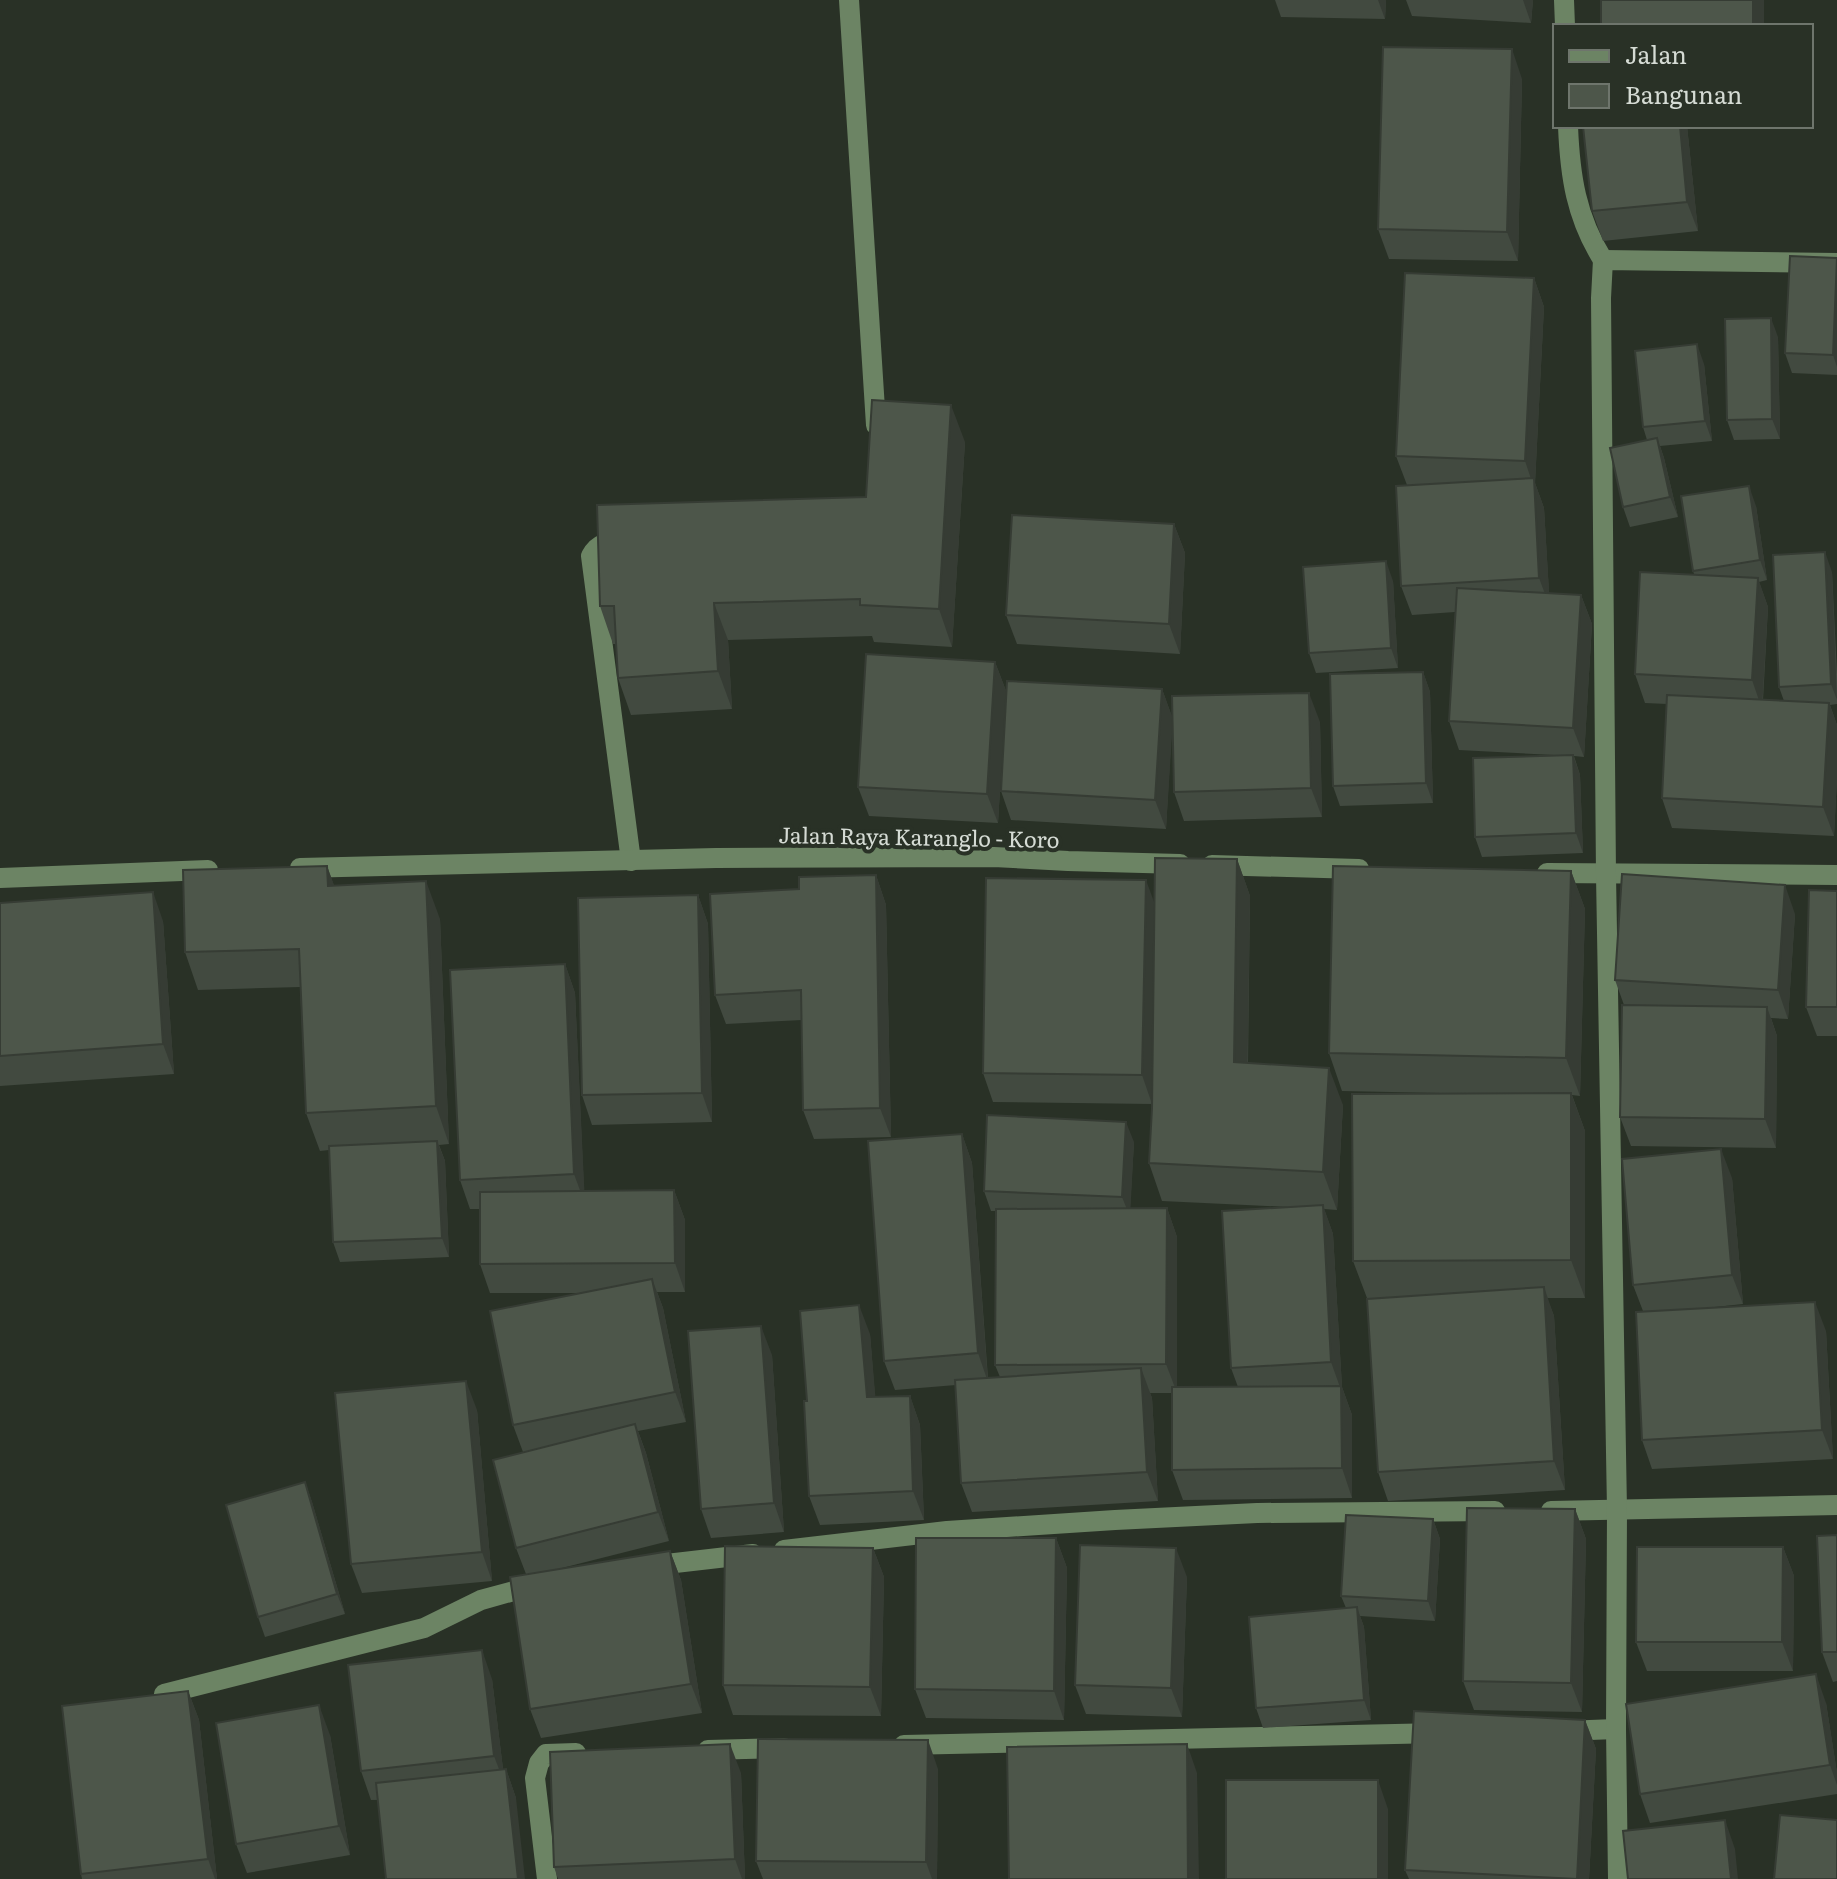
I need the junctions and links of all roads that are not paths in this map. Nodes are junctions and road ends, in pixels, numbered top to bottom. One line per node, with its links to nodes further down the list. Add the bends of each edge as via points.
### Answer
1 (849, 0): 7 (street)
2 (1564, 0): 3 (street)
3 (1565, 24)
4 (1568, 128): 5 (street, via 1573,190)
5 (1603, 260): 6 (street); 14 (street)
6 (1837, 263)
7 (877, 452)
8 (635, 541): 9 (street, via 605,542 591,556)
9 (631, 861): 10 (street, Jalan Raya Karanglo - Koro); 11 (street, Jalan Raya Karanglo - Koro, via 994,857)
10 (281, 869)
11 (1385, 869)
12 (233, 870): 16 (street)
13 (1527, 873): 14 (street)
14 (1606, 875): 15 (street); 18 (street)
15 (1837, 875)
16 (0, 878)
17 (1837, 1505): 18 (street)
18 (1617, 1510): 20 (street); 24 (street)
19 (1508, 1511): 21 (street, via 1115,1520 947,1531)
20 (1539, 1511)
21 (634, 1567)
22 (560, 1579): 23 (street, via 481,1600 424,1628)
23 (164, 1694)
24 (1616, 1729): 25 (street); 32 (street)
25 (1552, 1731)
26 (1456, 1733): 27 (street)
27 (881, 1746)
28 (802, 1748): 29 (street)
29 (690, 1750)
30 (594, 1752): 31 (street, via 546,1754 539,1763 535,1778)
31 (547, 1879)
32 (1618, 1879)

